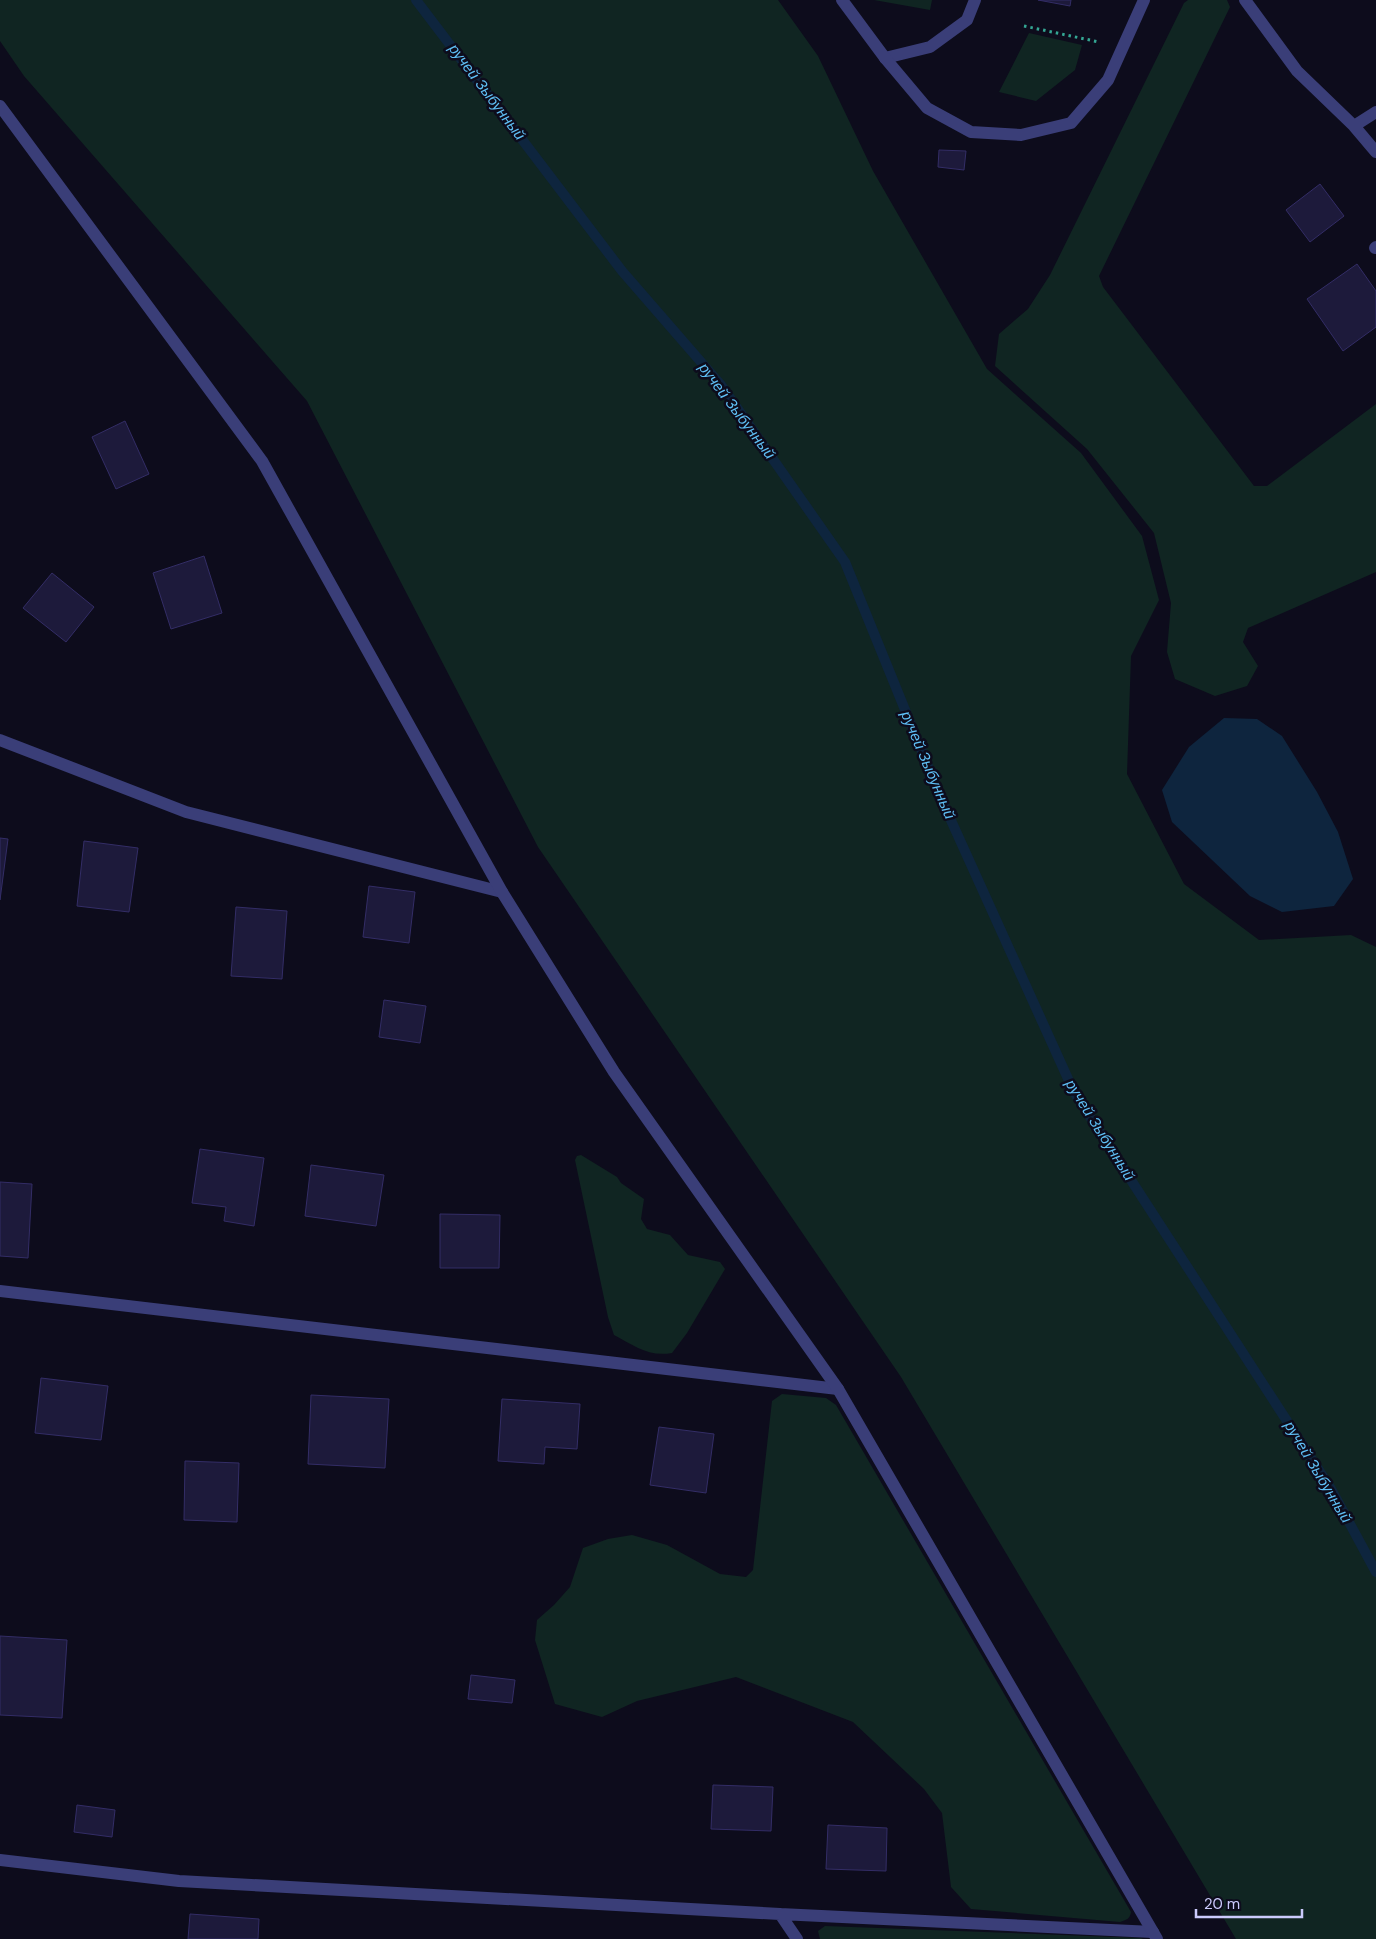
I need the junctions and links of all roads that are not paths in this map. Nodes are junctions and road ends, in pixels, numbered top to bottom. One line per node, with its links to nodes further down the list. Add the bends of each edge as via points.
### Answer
1 (842, 0): 5 (street)
2 (975, 0): 5 (street, via 967,20 930,47)
3 (1144, 0): 5 (street, via 1108,80 1071,122 1021,135 971,132 927,108)
4 (1245, 0): 8 (street, via 1297,71)
5 (885, 58)
6 (0, 106): 11 (street, via 262,461)
7 (1376, 112): 8 (street)
8 (1354, 126): 9 (street)
9 (1376, 152)
10 (0, 740): 11 (street, via 186,812)
11 (502, 892): 13 (street, via 614,1072)
12 (0, 1291): 13 (street)
13 (838, 1389): 16 (street)
14 (0, 1860): 15 (street, via 179,1881)
15 (780, 1914): 16 (street); 17 (street)
16 (1155, 1936)
17 (797, 1939)

